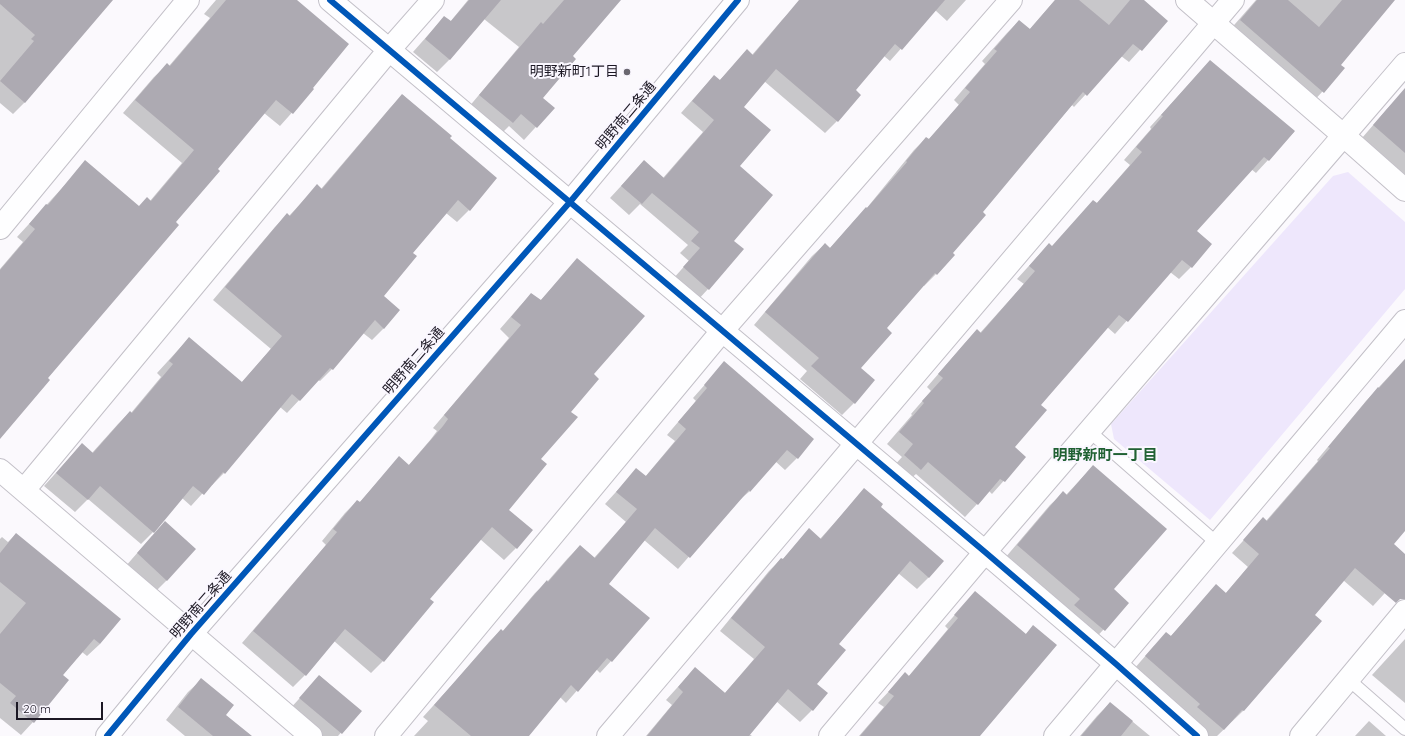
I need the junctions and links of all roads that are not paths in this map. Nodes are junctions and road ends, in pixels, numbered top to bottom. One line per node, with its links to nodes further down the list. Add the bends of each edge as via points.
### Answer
1 (188, 0): 14 (street)
2 (330, 0): 9 (street)
3 (433, 0): 9 (street)
4 (738, 0): 13 (street, 明野南二条通)
5 (1011, 0): 16 (street)
6 (1187, 0): 8 (street)
7 (1233, 0): 8 (street)
8 (1213, 23): 11 (street); 18 (street)
9 (389, 50): 13 (street); 20 (street)
10 (1405, 64): 11 (street)
11 (1344, 136): 12 (street); 17 (street)
12 (1405, 190)
13 (570, 202): 16 (street); 24 (street, 明野南二条通)
14 (0, 228)
15 (1405, 321): 21 (street)
16 (722, 331): 18 (street); 30 (street)
17 (1089, 431): 21 (lane); 22 (street)
18 (857, 445): 22 (street); 31 (street)
19 (0, 470): 20 (street)
20 (24, 490): 24 (street)
21 (1218, 544): 25 (street)
22 (985, 552): 25 (street); 32 (street)
23 (1405, 611): 26 (street)
24 (191, 634): 28 (street, 明野南二条通); 29 (street)
25 (1116, 664): 33 (street); 34 (street)
26 (1348, 679): 27 (lane); 35 (street)
27 (1405, 729)
28 (107, 736)
29 (311, 736)
30 (386, 736)
31 (608, 736)
32 (830, 736)
33 (1055, 736)
34 (1197, 736)
35 (1301, 736)

